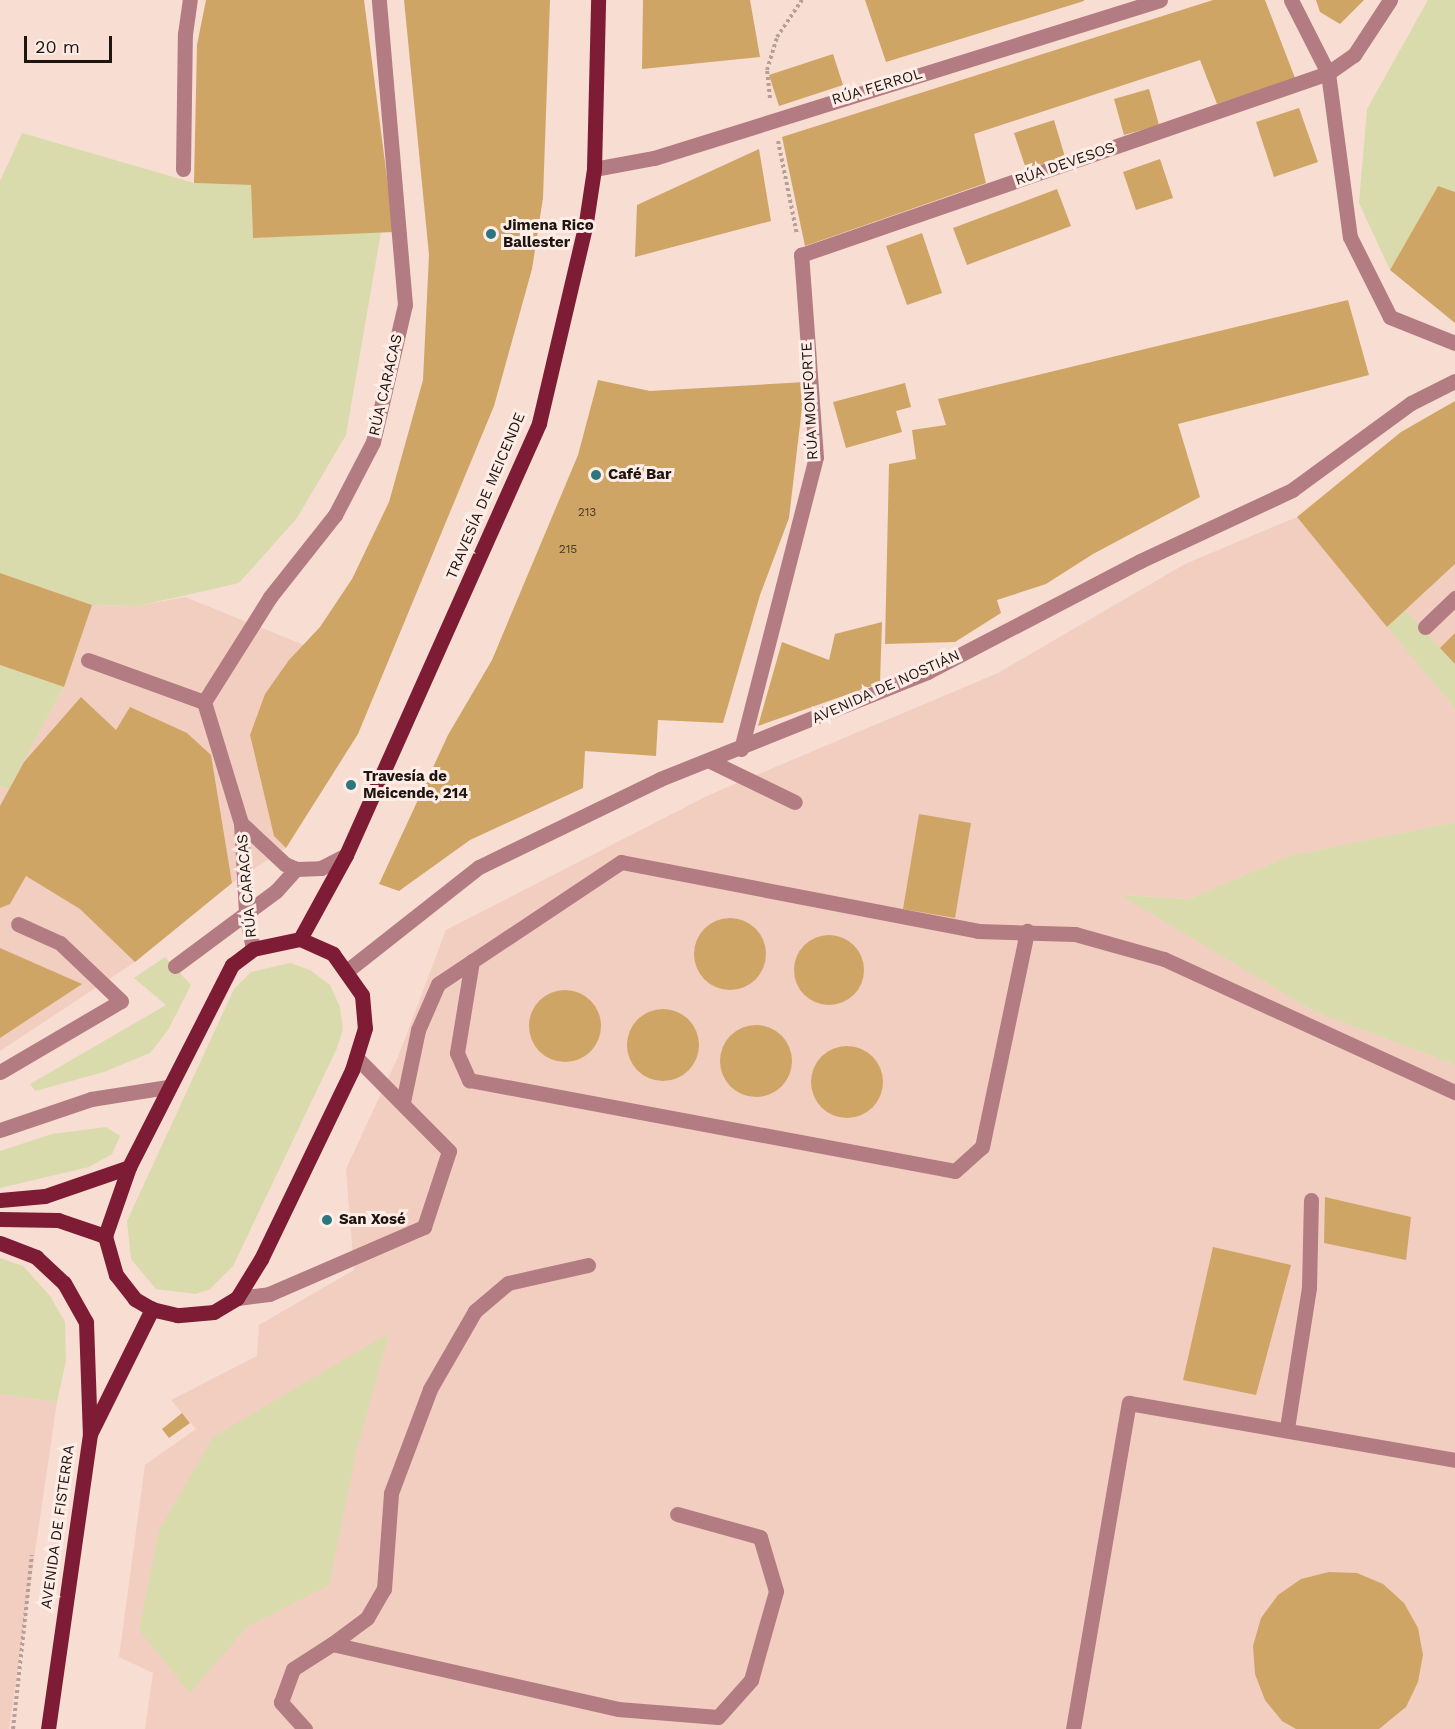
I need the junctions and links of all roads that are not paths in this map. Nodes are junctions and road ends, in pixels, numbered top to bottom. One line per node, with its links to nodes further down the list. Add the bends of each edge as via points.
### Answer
1 (190, 0): 8 (street, via 185,34)
2 (379, 0): 16 (street, RÚA CARACAS, via 405,305 373,442 335,515 270,597)
3 (598, 0): 9 (main road, TRAVESÍA DE MEICENDE)
4 (1160, 0): 9 (street, RÚA FERROL, via 654,159)
5 (1291, 0): 7 (street)
6 (1390, 0): 7 (street, RÚA DEVESOS, via 1354,56)
7 (1328, 74): 10 (street, RÚA DEVESOS); 11 (street, via 1350,237 1390,317)
8 (183, 169)
9 (594, 169): 21 (main road, TRAVESÍA DE MEICENDE, via 586,222 539,423)
10 (801, 255): 17 (street, RÚA MONFORTE, via 816,457)
11 (1455, 343)
12 (1455, 381): 17 (street, AVENIDA DE NOSTIÁN, via 1411,403 1292,490 1140,561 927,672)
13 (1455, 598): 14 (street)
14 (1425, 627)
15 (88, 660): 16 (street)
16 (204, 702): 20 (street, RÚA CARACAS)
17 (741, 749): 18 (street, AVENIDA DE NOSTIÁN)
18 (710, 761): 19 (street); 30 (street, AVENIDA DE NOSTIÁN, via 660,779 479,867)
19 (795, 802)
20 (241, 823): 22 (street, RÚA CARACAS, via 285,864); 23 (street, RÚA CARACAS)
21 (346, 855): 22 (street, via 321,868); 26 (main road, TRAVESÍA DE MEICENDE)
22 (296, 869): 23 (street, via 276,891)
23 (246, 912): 27 (street, RÚA CARACAS); 29 (street)
24 (18, 924): 32 (street, via 60,943 121,1001)
25 (1027, 931): 28 (street, via 978,931 621,862); 28 (street, via 982,1147 955,1171 469,1080 456,1053); 34 (street, via 1075,934 1164,959)
26 (300, 939): 27 (main road); 30 (main road, via 333,954)
27 (253, 949): 33 (main road, via 232,965 216,989)
28 (472, 961): 35 (street, via 438,984 418,1030)
29 (175, 966)
30 (348, 970): 31 (main road, via 362,995 365,1028)
31 (356, 1057): 35 (street); 44 (main road, via 261,1259)
32 (0, 1072)
33 (168, 1087): 36 (street, via 91,1099); 37 (main road)
34 (1455, 1092)
35 (403, 1102): 44 (street, via 449,1151 424,1227 269,1294)
36 (0, 1130)
37 (129, 1167): 38 (main road, via 45,1196); 41 (main road)
38 (0, 1200)
39 (1311, 1200): 46 (street, via 1309,1287)
40 (0, 1219): 41 (main road, via 58,1220)
41 (105, 1236): 45 (main road, via 116,1275 135,1299)
42 (0, 1243): 47 (main road, via 36,1257 64,1283 86,1322)
43 (588, 1265): 50 (street, via 508,1283 475,1311 430,1389 392,1493 384,1588 367,1618)
44 (237, 1298): 45 (main road, via 214,1312 177,1315)
45 (152, 1309): 47 (main road, AVENIDA DE FISTERRA)
46 (1287, 1428): 48 (street); 53 (street, via 1129,1403)
47 (90, 1434): 51 (main road, AVENIDA DE FISTERRA)
48 (1455, 1460)
49 (677, 1514): 50 (street, via 760,1537 776,1592 751,1680 718,1717 618,1709)
50 (332, 1644): 52 (street, via 293,1669 281,1702)
51 (48, 1729)
52 (305, 1729)
53 (1073, 1729)

